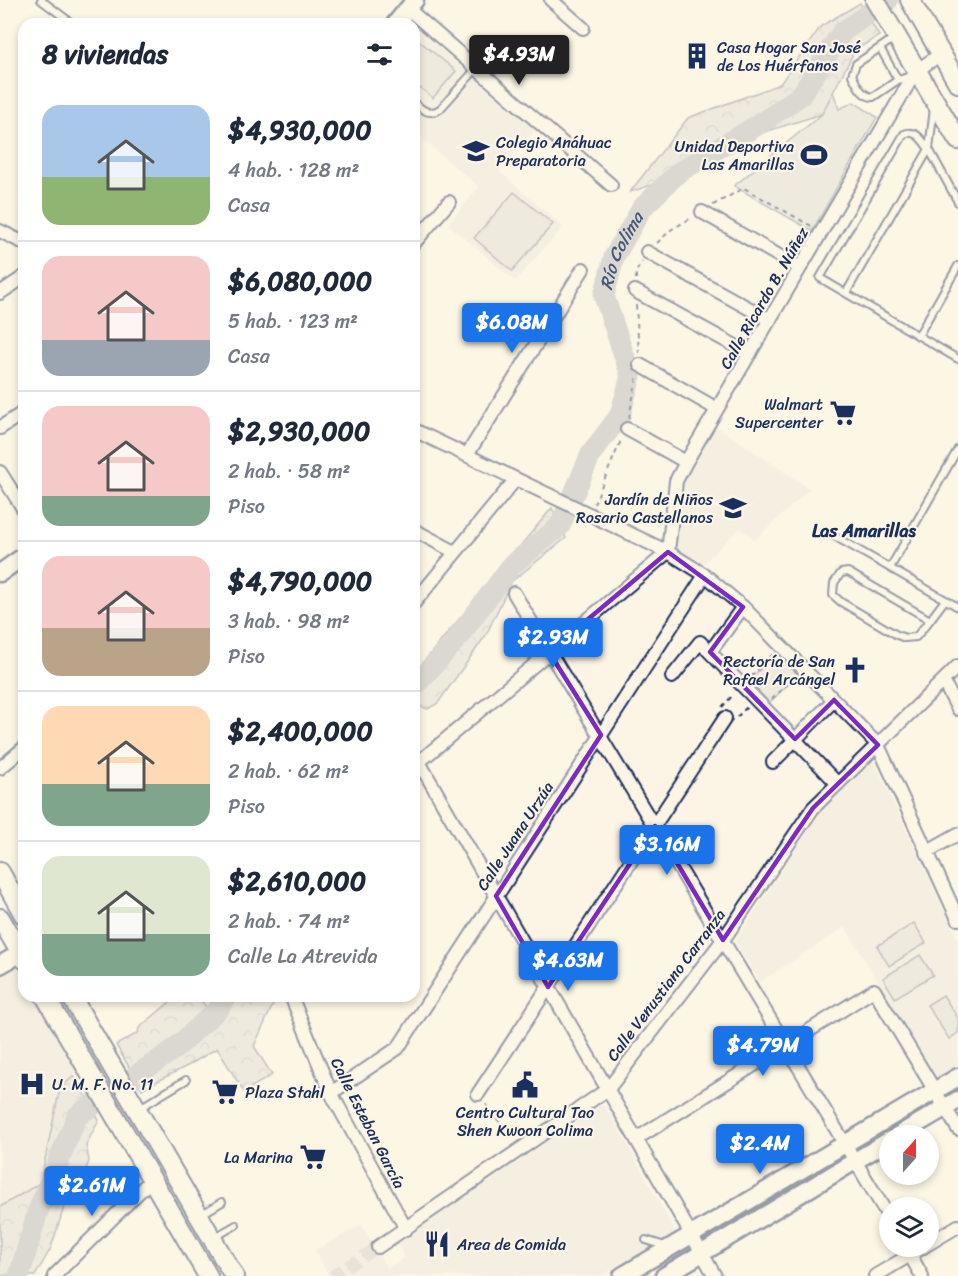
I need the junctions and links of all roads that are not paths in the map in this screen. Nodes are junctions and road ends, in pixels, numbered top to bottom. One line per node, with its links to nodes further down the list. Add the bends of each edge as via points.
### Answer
1 (41, 0): 6 (lane)
2 (551, 0): 8 (street)
3 (875, 0): 9 (main road)
4 (407, 3): 7 (street); 12 (street)
5 (913, 6): 11 (main road)
6 (65, 18)
7 (398, 18)
8 (583, 28)
9 (893, 31): 10 (lane); 13 (main road)
10 (880, 48): 14 (lane); 14 (lane, via 856,64 852,75 868,97)
11 (941, 54): 13 (street); 15 (main road)
12 (477, 68): 17 (lane, via 440,109 426,113); 20 (street)
13 (915, 73): 14 (lane); 16 (main road); 29 (street, Calle Ricardo B. Núñez)
14 (898, 80)
15 (958, 83)
16 (934, 101): 18 (main road); 19 (lane)
17 (420, 108)
18 (958, 140)
19 (929, 149): 22 (lane); 34 (lane); 34 (lane, via 920,136 904,134 820,278)
20 (611, 185)
21 (449, 202): 25 (street)
22 (958, 202)
23 (702, 212): 29 (street)
24 (0, 231): 26 (street)
25 (420, 236)
26 (18, 240)
27 (647, 252): 35 (street)
28 (958, 266): 36 (lane)
29 (800, 268): 35 (street, Calle Ricardo B. Núñez)
30 (583, 269): 46 (street)
31 (18, 281): 33 (street)
32 (634, 291): 37 (street)
33 (0, 293)
34 (846, 293): 36 (lane)
35 (770, 320): 37 (street, Calle Ricardo B. Núñez)
36 (918, 336): 38 (lane)
37 (750, 354): 40 (street, Calle Ricardo B. Núñez)
38 (958, 359)
39 (640, 365): 40 (street)
40 (717, 409): 47 (street, Calle Ricardo B. Núñez)
41 (18, 416): 42 (street)
42 (0, 428)
43 (627, 429): 47 (street)
44 (420, 433): 46 (street)
45 (958, 449): 56 (lane)
46 (467, 455): 49 (street)
47 (686, 462): 54 (street, Calle Ricardo B. Núñez, via 676,481)
48 (0, 472): 50 (street)
49 (516, 479): 53 (street); 54 (street)
50 (18, 500)
51 (828, 532): 56 (lane)
52 (420, 533): 53 (street)
53 (455, 552): 60 (street)
54 (668, 552): 58 (street); 65 (street)
55 (18, 560): 57 (street)
56 (890, 568): 61 (lane)
57 (0, 573)
58 (705, 575): 62 (street); 73 (street, Calle Juana Urzúa)
59 (514, 593): 65 (street)
60 (420, 596)
61 (945, 600): 63 (lane); 64 (lane)
62 (742, 607): 66 (street); 70 (street)
63 (958, 607)
64 (930, 620): 64 (lane, via 916,637 897,635 841,602 833,595 834,583 841,573 849,572)
65 (549, 652): 73 (street); 79 (street)
66 (710, 652): 68 (street, via 700,642); 74 (street)
67 (958, 666): 69 (street, Calle Venustiano Carranza)
68 (672, 677)
69 (943, 681): 71 (street); 75 (street, Calle Venustiano Carranza)
70 (834, 700): 74 (street); 75 (street)
71 (958, 709)
72 (725, 718): 83 (street)
73 (601, 735): 83 (street); 87 (street, Calle Juana Urzúa)
74 (795, 740): 78 (street); 82 (street)
75 (878, 745): 82 (street, Calle Venustiano Carranza); 85 (street)
76 (18, 753): 80 (street)
77 (18, 762): 80 (street)
78 (772, 762)
79 (420, 765)
80 (3, 766)
81 (420, 774): 87 (street)
82 (837, 784): 91 (street, Calle Venustiano Carranza, via 813,808)
83 (655, 826): 91 (street); 95 (street)
84 (958, 834): 85 (street)
85 (927, 852): 90 (street)
86 (0, 872): 88 (main road)
87 (496, 896): 95 (street); 104 (street, Calle Juana Urzúa, via 398,1048)
88 (18, 904)
89 (0, 918): 92 (main road)
90 (958, 920)
91 (723, 940): 99 (street); 102 (street, Calle Venustiano Carranza)
92 (18, 946)
93 (18, 956): 94 (street)
94 (0, 965)
95 (548, 987): 102 (street); 105 (street)
96 (48, 1002): 114 (main road)
97 (75, 1002): 107 (main road)
98 (293, 1002): 104 (street, Calle Esteban García)
99 (786, 1044): 103 (street, via 874,990); 110 (street); 111 (street)
100 (958, 1077): 103 (street)
101 (186, 1080): 107 (lane)
102 (608, 1089): 110 (street); 120 (street, Calle Venustiano Carranza)
103 (935, 1091): 106 (street); 111 (street)
104 (330, 1093): 120 (street, Calle Esteban García)
105 (478, 1094)
106 (951, 1103): 108 (street); 109 (street)
107 (134, 1104): 117 (main road)
108 (915, 1125)
109 (958, 1128)
110 (636, 1139): 121 (street)
111 (846, 1143): 113 (street); 121 (street)
112 (879, 1146): 113 (street)
113 (855, 1160): 115 (street); 127 (street)
114 (152, 1179): 130 (street); 131 (main road)
115 (879, 1200)
116 (222, 1202): 117 (lane)
117 (199, 1216): 123 (main road)
118 (236, 1225): 123 (lane)
119 (958, 1226): 122 (street)
120 (406, 1229): 125 (street, Calle Venustiano Carranza)
121 (692, 1236): 126 (street); 127 (street)
122 (939, 1238)
123 (212, 1239): 132 (main road)
124 (646, 1240): 126 (lane)
125 (378, 1247)
126 (672, 1248): 133 (street)
127 (702, 1254): 134 (street); 135 (street)
128 (900, 1257): 136 (street)
129 (911, 1257): 137 (street)
130 (54, 1276)
131 (208, 1276)
132 (234, 1276)
133 (622, 1276)
134 (664, 1276)
135 (715, 1276)
136 (875, 1276)
137 (922, 1276)

